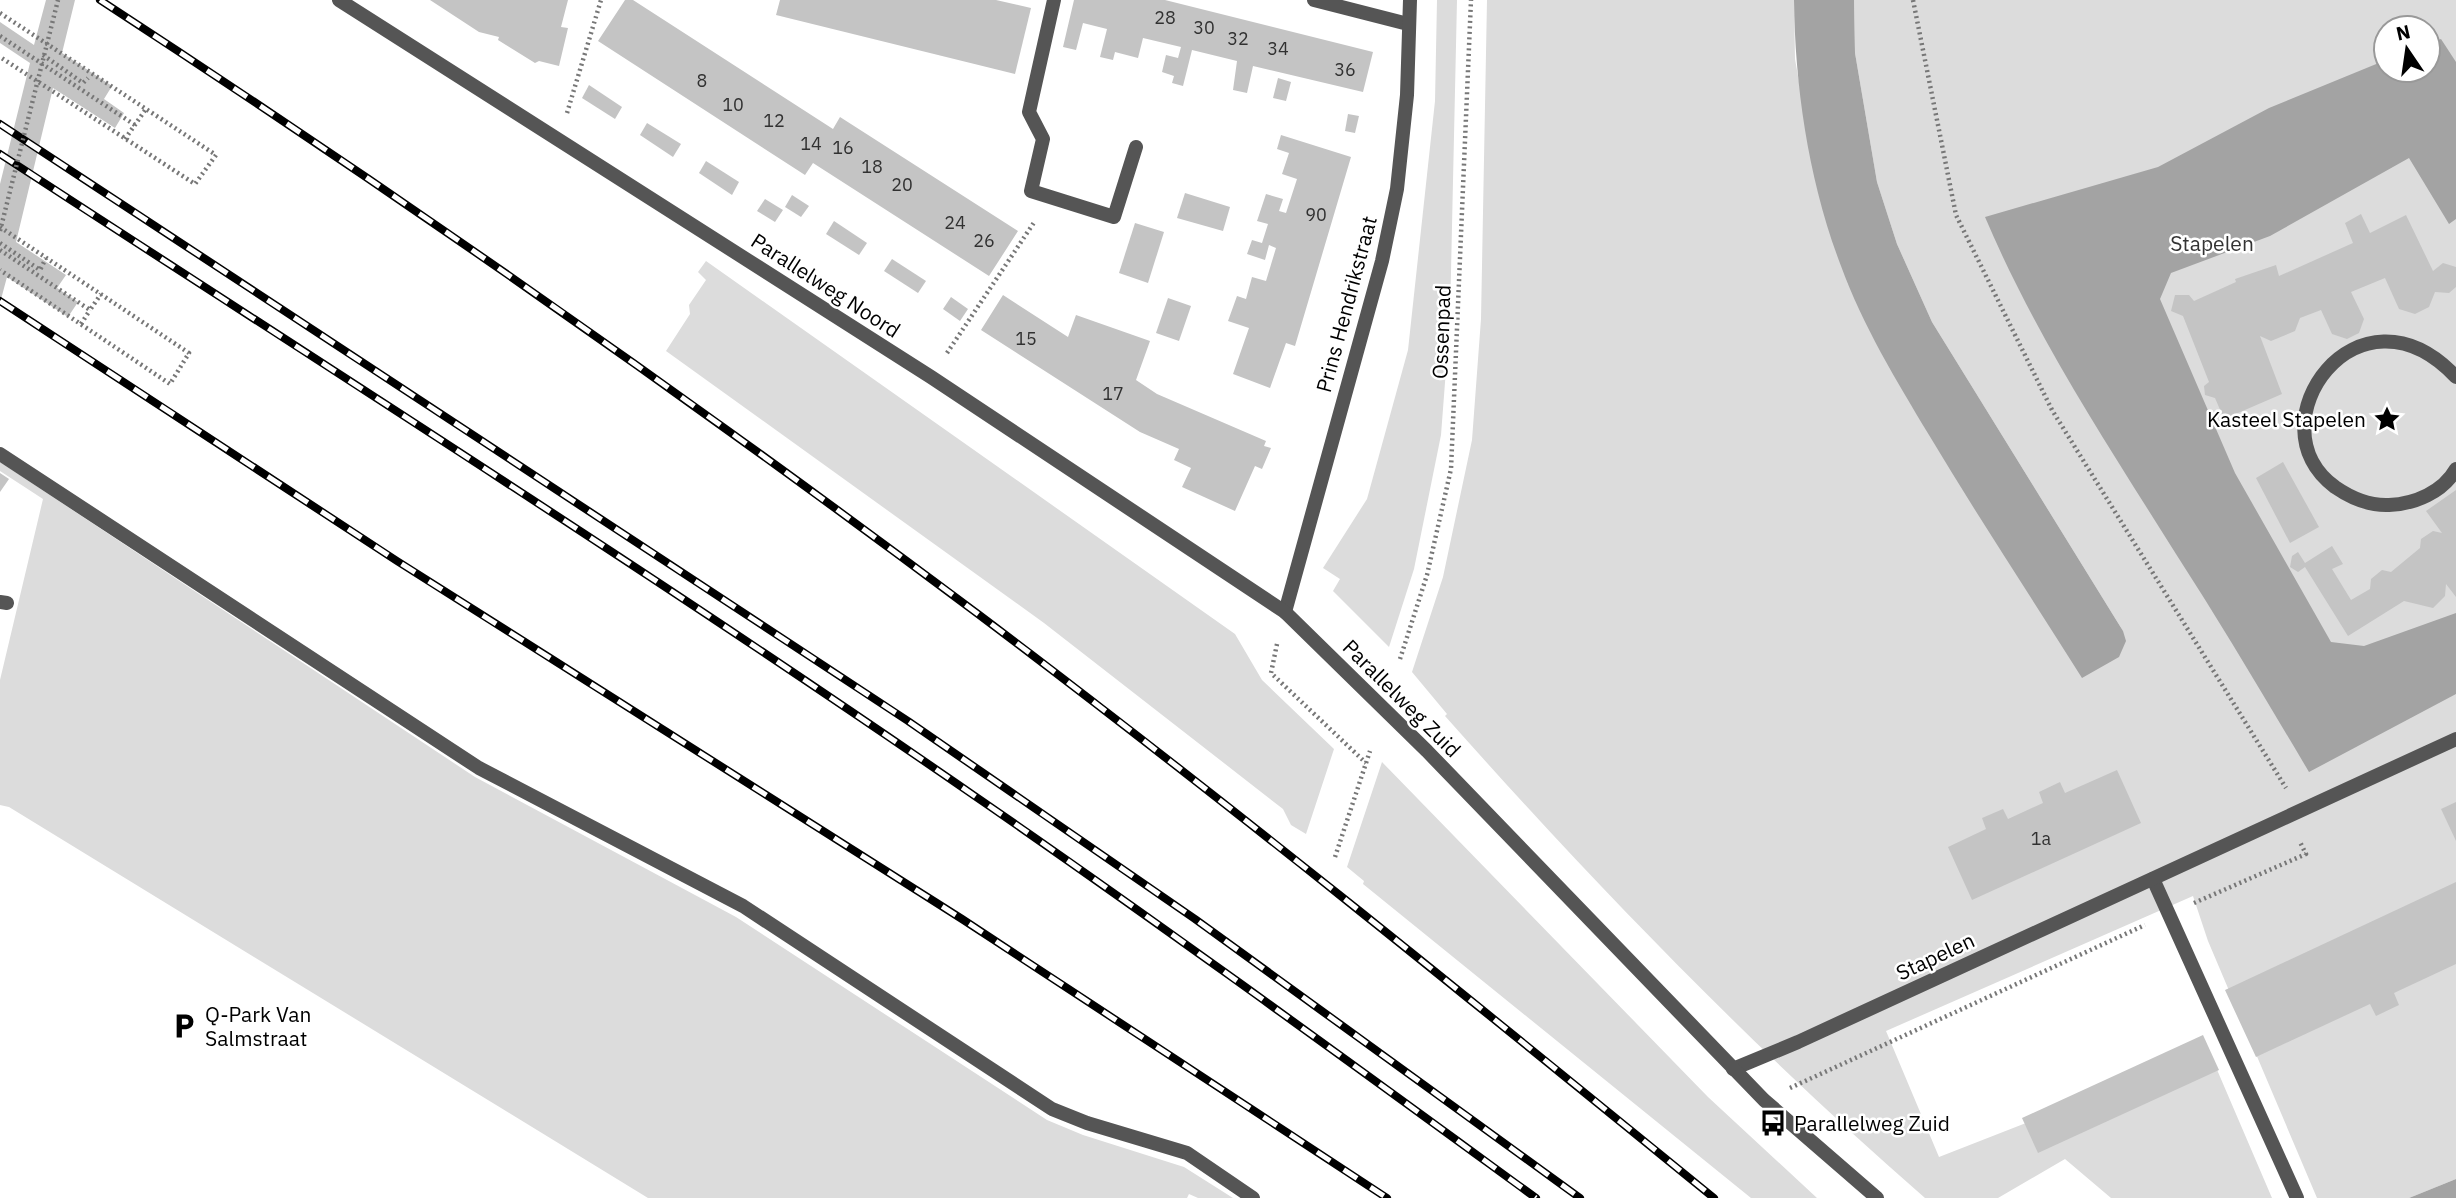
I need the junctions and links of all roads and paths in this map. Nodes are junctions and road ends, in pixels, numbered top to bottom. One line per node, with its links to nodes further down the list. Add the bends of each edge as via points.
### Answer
1 (58, 0): 12 (path, bridge)
2 (339, 0): 19 (street, Parallelweg Noord)
3 (601, 0): 19 (path)
4 (1054, 0): 21 (street, via 1030,112 1043,139 1031,191)
5 (1314, 0): 10 (street)
6 (1410, 0): 10 (street, Prins Hendrikstraat)
7 (1471, 0): 35 (path, Ossenpad, via 1451,469 1427,575)
8 (1913, 0): 39 (path, via 1956,215 2052,410)
9 (0, 13): 16 (path)
10 (1408, 24): 34 (street, Prins Hendrikstraat, via 1407,95 1397,189)
11 (0, 36): 14 (path)
12 (43, 55): 14 (path, bridge); 15 (path, via 83,83)
13 (0, 57): 18 (path)
14 (41, 63): 17 (path); 22 (path, bridge)
15 (88, 78)
16 (146, 109): 17 (path); 18 (path, via 216,155 195,184)
17 (135, 125): 18 (path)
18 (125, 139)
19 (559, 140): 30 (street, Parallelweg Noord)
20 (1136, 147): 21 (street, via 1114,216)
21 (1050, 199): 30 (path)
22 (0, 229): 25 (path)
23 (0, 243): 25 (path, via 40,270)
24 (0, 250): 28 (path)
25 (46, 258): 27 (path)
26 (0, 270): 29 (path)
27 (101, 294): 28 (path); 29 (path, via 189,353 170,384)
28 (90, 310): 29 (path)
29 (81, 324)
30 (931, 377): 34 (street, Parallelweg Noord)
31 (2456, 377): 33 (street, via 2438,358 2415,345 2390,341 2364,344 2340,356 2320,376 2307,401 2304,430 2312,458 2328,481 2351,498 2378,506 2407,504 2433,492)
32 (0, 454): 45 (street, via 479,768 743,906 1052,1108 1187,1153)
33 (2456, 469)
34 (1285, 612): 38 (path, via 1271,673); 43 (street, Parallelweg Zuid, via 1427,751)
35 (1400, 659)
36 (2456, 739): 39 (street, Stapelen)
37 (1370, 751): 38 (path)
38 (1366, 763): 40 (path)
39 (2294, 813): 41 (street, Stapelen); 42 (path, via 2306,854)
40 (1335, 857)
41 (2153, 879): 42 (street); 43 (street, Stapelen)
42 (2169, 914): 44 (path); 47 (street)
43 (1733, 1069): 44 (street, Parallelweg Zuid)
44 (1764, 1100): 46 (street, Parallelweg Zuid)
45 (1253, 1198)
46 (1877, 1198)
47 (2297, 1198)

